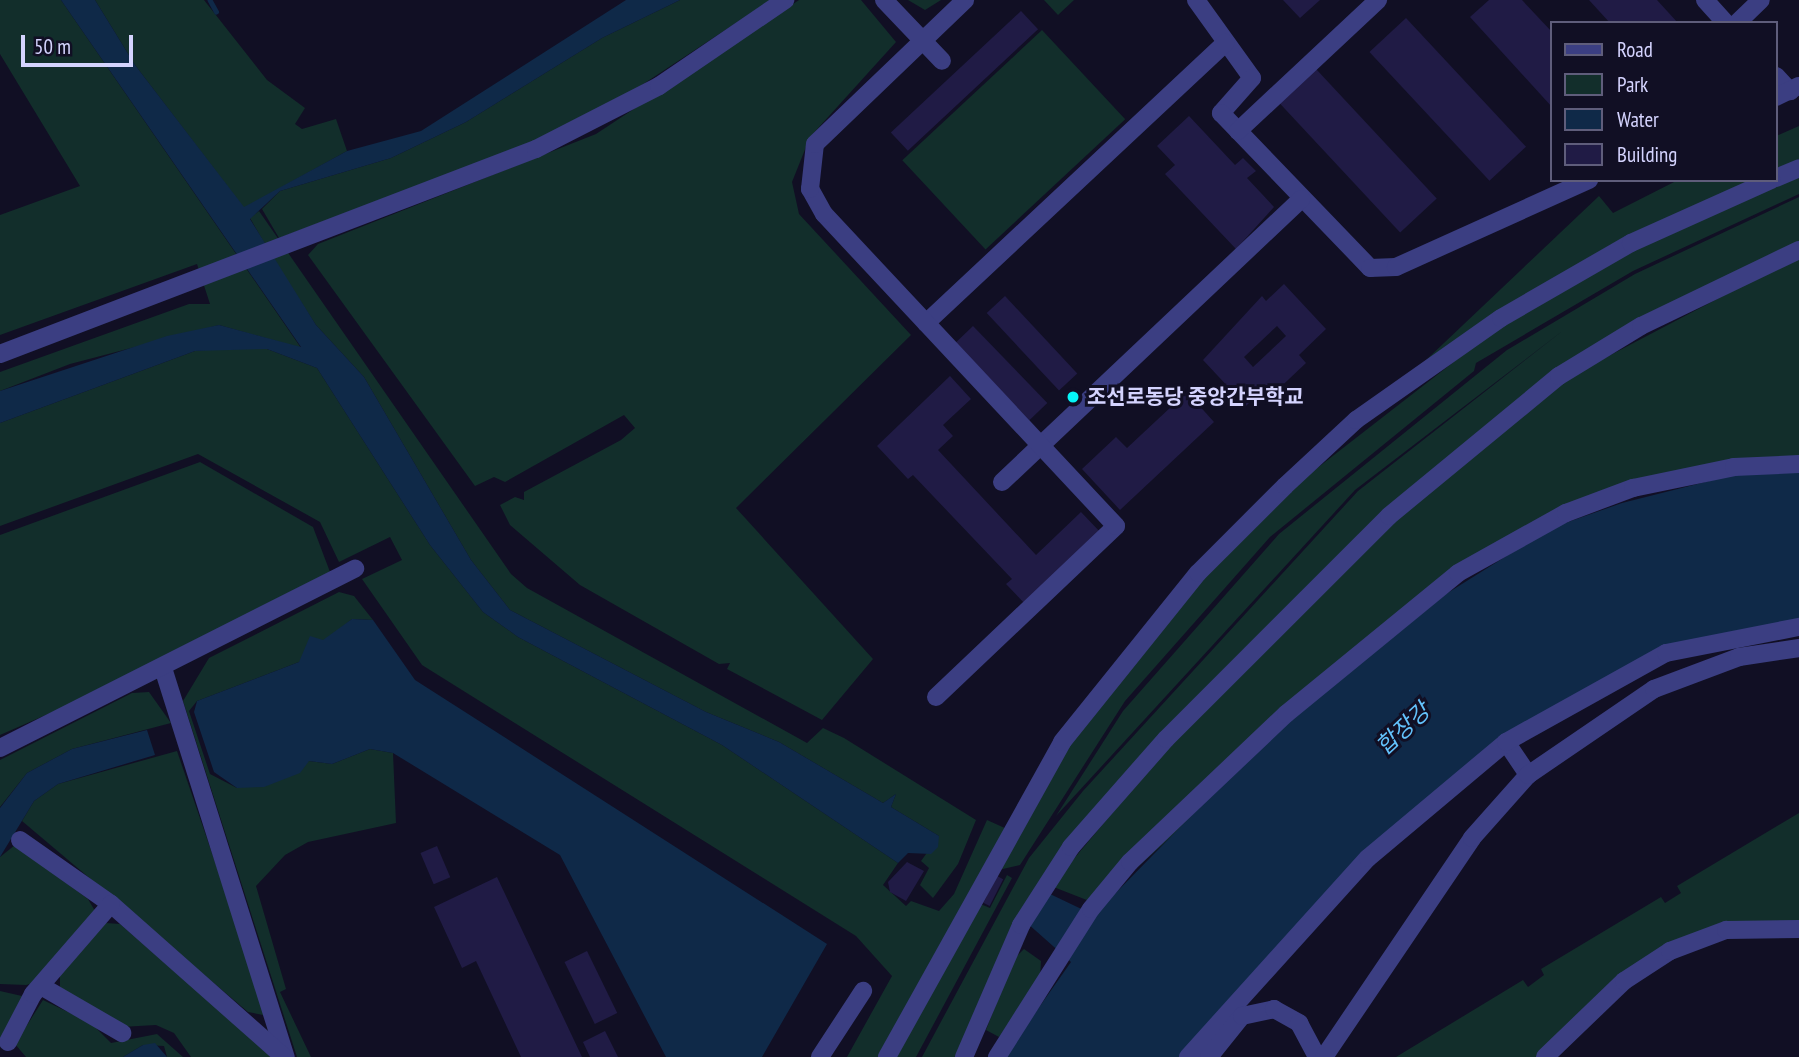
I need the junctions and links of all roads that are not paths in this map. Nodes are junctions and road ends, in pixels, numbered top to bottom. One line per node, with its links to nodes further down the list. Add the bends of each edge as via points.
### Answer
1 (785, 0): 23 (street, via 591,124 300,242)
2 (884, 0): 10 (street)
3 (965, 0): 10 (street)
4 (1196, 0): 11 (street)
5 (1378, 0): 14 (street)
6 (1705, 0): 8 (street)
7 (1761, 0): 9 (street)
8 (1724, 21)
9 (1739, 21)
10 (922, 40): 12 (street); 22 (street, via 825,132 815,144 808,175 824,214)
11 (1225, 43): 13 (street); 22 (street)
12 (942, 61)
13 (1252, 78): 14 (street); 15 (street, via 1221,113)
14 (1284, 87): 15 (street)
15 (1238, 131): 20 (street)
16 (1799, 168): 17 (street)
17 (1778, 177)
18 (1584, 182): 20 (street, via 1383,270 1358,260)
19 (1766, 182): 46 (street, via 1631,243 1501,317 1356,420 1247,524 1198,573 1062,742)
20 (1301, 199): 24 (street)
21 (1799, 250): 47 (street, via 1642,326 1559,376 1390,516 1166,739 1078,838 1021,925)
22 (926, 323): 24 (street)
23 (0, 354)
24 (1041, 446): 26 (street); 31 (street, via 1115,526)
25 (1799, 464): 48 (street, via 1734,467 1645,485 1496,548 1403,614 1286,714 1130,862 1091,909)
26 (1002, 482)
27 (355, 569): 30 (street)
28 (1799, 626): 32 (street, via 1666,653)
29 (1799, 648): 34 (street, via 1739,657 1654,688)
30 (163, 668): 33 (street); 44 (street)
31 (936, 697)
32 (1506, 742): 34 (street); 41 (street, via 1368,858)
33 (0, 748)
34 (1528, 775): 52 (street, via 1472,838)
35 (20, 840): 36 (street)
36 (111, 904): 38 (street); 44 (street)
37 (1799, 929): 53 (street, via 1726,930 1670,951 1624,981)
38 (41, 986): 42 (street); 43 (street)
39 (863, 991): 45 (street)
40 (1242, 1016): 41 (street); 50 (street); 51 (street, via 1274,1009 1286,1013 1308,1032)
41 (1219, 1020): 49 (street)
42 (121, 1033)
43 (8, 1042)
44 (285, 1057)
45 (820, 1057)
46 (887, 1057)
47 (964, 1057)
48 (997, 1057)
49 (1188, 1057)
50 (1209, 1057)
51 (1317, 1057)
52 (1324, 1057)
53 (1545, 1057)

